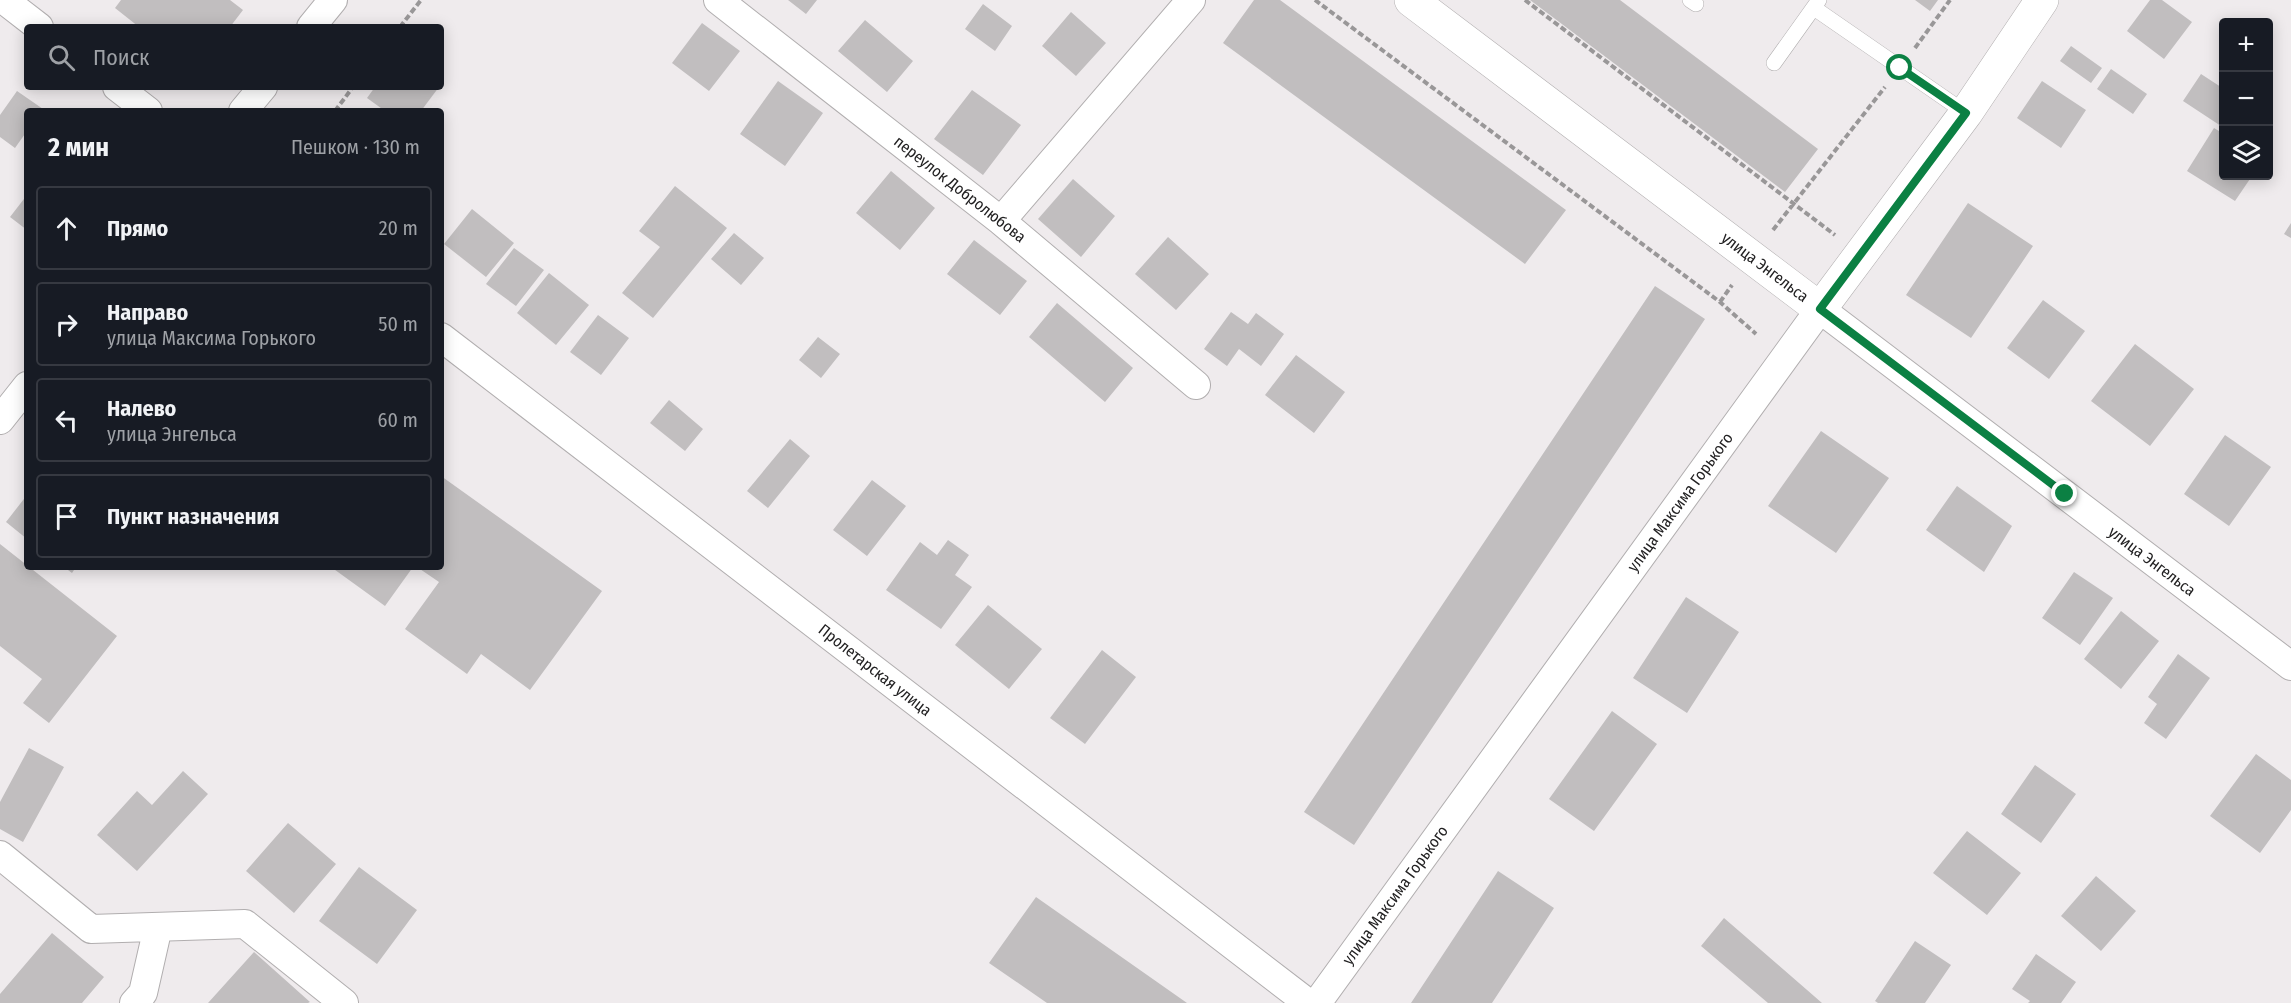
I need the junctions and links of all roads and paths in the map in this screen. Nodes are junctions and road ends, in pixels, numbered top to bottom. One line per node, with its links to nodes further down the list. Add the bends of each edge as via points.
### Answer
1 (4, 0): 12 (street)
2 (333, 0): 13 (street)
3 (421, 0): 14 (path)
4 (718, 0): 25 (street, переулок Добролюбова)
5 (1191, 0): 25 (street)
6 (1315, 0): 29 (path)
7 (1525, 0): 24 (path)
8 (1950, 0): 16 (path)
9 (2042, 0): 23 (main road, улица Максима Горького)
10 (1416, 1): 30 (main road, улица Энгельса)
11 (1816, 4): 15 (lane); 16 (lane)
12 (35, 24)
13 (313, 24)
14 (402, 24)
15 (1774, 63)
16 (1900, 68): 23 (lane); 24 (path)
17 (121, 90): 20 (street)
18 (260, 90): 21 (street)
19 (351, 90): 22 (path)
20 (144, 108)
21 (246, 108)
22 (337, 108)
23 (1966, 113): 30 (main road, улица Максима Горького)
24 (1794, 203): 26 (path); 27 (path)
25 (1001, 221): 33 (street, переулок Добролюбова)
26 (1773, 231)
27 (1841, 239)
28 (1733, 284): 29 (path)
29 (1720, 302): 31 (path)
30 (1820, 309): 36 (street, улица Энгельса); 42 (street, улица Максима Горького)
31 (1756, 334)
32 (444, 339): 41 (street, Пролетарская улица)
33 (1196, 385)
34 (24, 390): 35 (street)
35 (0, 420)
36 (2291, 666)
37 (0, 855): 38 (street, via 92,929)
38 (158, 927): 39 (street, via 143,993); 40 (street, via 245,924)
39 (134, 1003)
40 (344, 1003)
41 (1308, 1003)
42 (1317, 1003)

